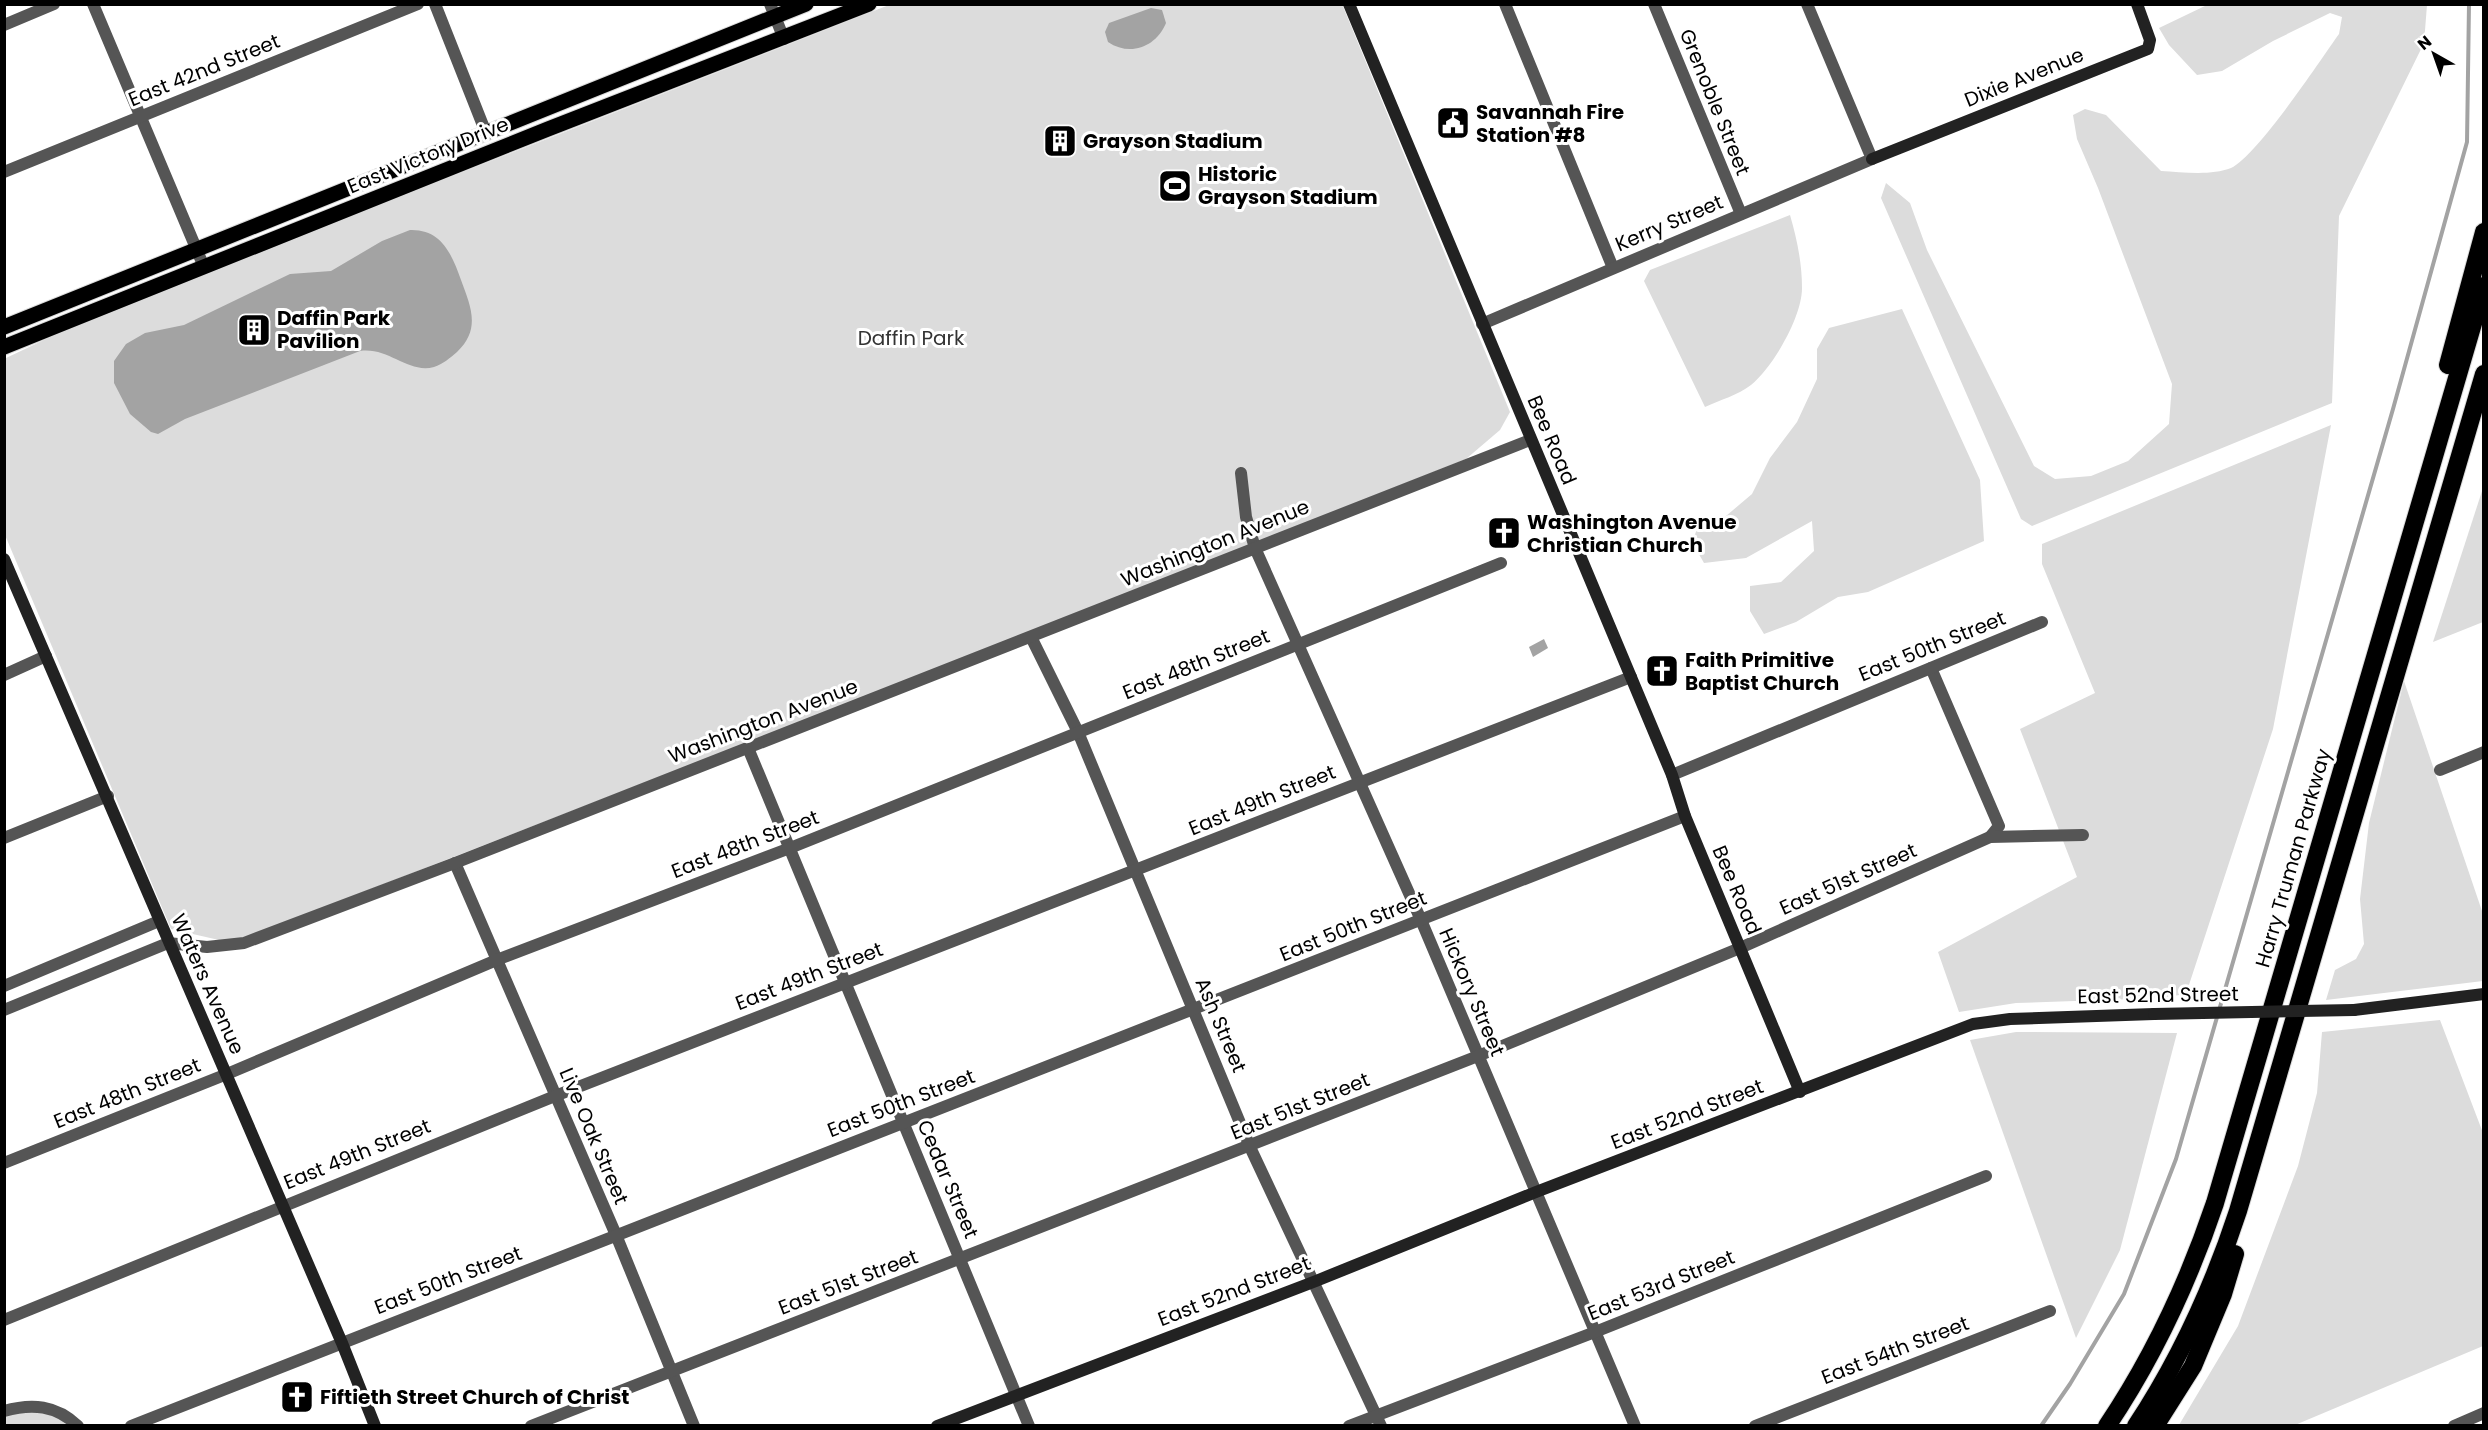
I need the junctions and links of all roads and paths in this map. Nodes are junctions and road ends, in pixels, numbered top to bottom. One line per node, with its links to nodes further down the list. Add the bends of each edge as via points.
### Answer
1 (54, 4): 13 (street)
2 (93, 4): 15 (street)
3 (418, 4): 15 (street, East 42nd Street)
4 (435, 4): 16 (street)
5 (806, 4): 12 (main road, East Victory Drive)
6 (869, 4): 14 (main road, East Victory Drive)
7 (1349, 4): 27 (main road, Bee Road)
8 (1505, 4): 24 (street)
9 (1654, 4): 20 (street, Grenoble Street)
10 (1807, 4): 17 (street)
11 (2137, 4): 17 (main road, Dixie Avenue, via 2150,40 2148,49)
12 (772, 11): 14 (street); 16 (main road, East Victory Drive)
13 (4, 25)
14 (783, 39): 18 (main road, East Victory Drive)
15 (139, 118): 19 (street, East 42nd Street); 22 (street)
16 (486, 134): 18 (main road, via 484,146 464,157); 22 (main road, East Victory Drive)
17 (1872, 159): 20 (street, Kerry Street)
18 (461, 165): 23 (main road, East Victory Drive)
19 (4, 172)
20 (1741, 214): 24 (street, Kerry Street)
21 (2484, 232): 45 (highway)
22 (197, 250): 23 (street); 28 (main road, East Victory Drive)
23 (204, 267): 26 (main road, East Victory Drive)
24 (1613, 268): 27 (street, Kerry Street)
25 (2484, 286): 45 (highway, Harry Truman Parkway)
26 (67, 321): 29 (main road, East Victory Drive); 30 (main road)
27 (1482, 324): 32 (main road, Bee Road)
28 (4, 327)
29 (4, 347)
30 (4, 356)
31 (2484, 374): 76 (highway)
32 (1530, 440): 34 (street, Washington Avenue); 43 (main road, Bee Road)
33 (1241, 473): 34 (street, Hickory Street, via 1246,517)
34 (1255, 548): 38 (street, Washington Avenue); 39 (street, Hickory Street)
35 (4, 559): 40 (main road, Waters Avenue)
36 (1501, 562): 39 (street, East 48th Street)
37 (2042, 622): 41 (street, East 50th Street)
38 (1031, 637): 44 (street, Ash Street); 46 (street, Washington Avenue)
39 (1298, 644): 44 (street, East 48th Street); 50 (street, Hickory Street)
40 (46, 656): 42 (street); 51 (main road, Waters Avenue)
41 (1931, 668): 49 (street, East 50th Street); 54 (street, via 1999,826)
42 (4, 675)
43 (1631, 677): 49 (main road, Bee Road); 50 (street, East 49th Street)
44 (1078, 732): 56 (street, East 48th Street); 58 (street, Ash Street)
45 (2350, 744): 102 (highway, Harry Truman Parkway, via 2202,1242 2152,1354)
46 (748, 748): 56 (street, Cedar Street); 57 (street, Washington Avenue)
47 (2484, 752): 48 (street)
48 (2440, 770)
49 (1672, 775): 52 (main road, Bee Road)
50 (1359, 782): 58 (street, East 49th Street); 59 (street, Hickory Street)
51 (108, 796): 55 (street); 60 (main road, Waters Avenue)
52 (1685, 816): 59 (street, East 50th Street); 62 (main road, Bee Road)
53 (2083, 835): 54 (street, East 51st Street)
54 (1990, 837): 62 (street, East 51st Street)
55 (4, 838)
56 (790, 848): 63 (street, East 48th Street); 64 (street, Cedar Street)
57 (455, 863): 61 (street, Washington Avenue, via 244,943 207,947); 63 (street, Live Oak Street)
58 (1135, 871): 64 (street, East 49th Street); 68 (street, Ash Street)
59 (1421, 920): 68 (street, East 50th Street); 69 (street, Hickory Street)
60 (159, 921): 61 (main road, Waters Avenue); 65 (street)
61 (168, 943): 67 (street, Washington Avenue); 70 (main road, Waters Avenue)
62 (1740, 948): 69 (street, East 51st Street); 71 (main road, Bee Road)
63 (499, 959): 70 (street, East 48th Street); 72 (street, Live Oak Street)
64 (846, 983): 72 (street, East 49th Street); 73 (street, Cedar Street)
65 (4, 986)
66 (2484, 994): 71 (main road, East 52nd Street, bridge, via 2354,1010 2010,1019 1973,1024)
67 (4, 1010)
68 (1195, 1011): 73 (street, East 50th Street); 74 (street, Ash Street)
69 (1478, 1056): 74 (street, East 51st Street); 78 (street, Hickory Street)
70 (227, 1074): 75 (street, East 48th Street); 79 (main road, Waters Avenue)
71 (1800, 1092): 78 (main road, East 52nd Street)
72 (555, 1096): 79 (street, East 49th Street); 80 (street, Live Oak Street)
73 (904, 1123): 80 (street, East 50th Street); 81 (street, Cedar Street)
74 (1250, 1147): 81 (street, East 51st Street); 82 (street, Ash Street)
75 (4, 1163)
76 (2252, 1166): 103 (highway, via 2210,1290 2174,1366); 104 (highway, via 2241,1232 2223,1294 2193,1366)
77 (1986, 1176): 85 (street, East 53rd Street)
78 (1536, 1192): 82 (main road, East 52nd Street); 85 (street, Hickory Street)
79 (283, 1205): 84 (street, East 49th Street); 86 (main road, Waters Avenue)
80 (616, 1235): 86 (street, East 50th Street); 87 (street, Live Oak Street)
81 (960, 1259): 87 (street, East 51st Street); 88 (street, Cedar Street)
82 (1316, 1281): 88 (main road, East 52nd Street); 91 (street, Ash Street)
83 (2050, 1311): 101 (street, East 54th Street)
84 (4, 1320)
85 (1595, 1332): 91 (street, East 53rd Street); 100 (street, Hickory Street)
86 (342, 1342): 93 (street, East 50th Street); 94 (main road, Waters Avenue)
87 (672, 1372): 95 (street, East 51st Street); 96 (street, Live Oak Street)
88 (1017, 1395): 97 (main road, East 52nd Street); 98 (street, Cedar Street)
89 (4, 1411): 92 (street, via 37,1406 51,1409)
90 (2484, 1413): 105 (street)
91 (1379, 1420): 99 (street, East 53rd Street)
92 (78, 1425)
93 (131, 1425)
94 (375, 1425)
95 (531, 1425)
96 (694, 1425)
97 (937, 1425)
98 (1029, 1425)
99 (1349, 1425)
100 (1635, 1425)
101 (1755, 1425)
102 (2107, 1425)
103 (2136, 1425)
104 (2155, 1425)
105 (2454, 1425)

